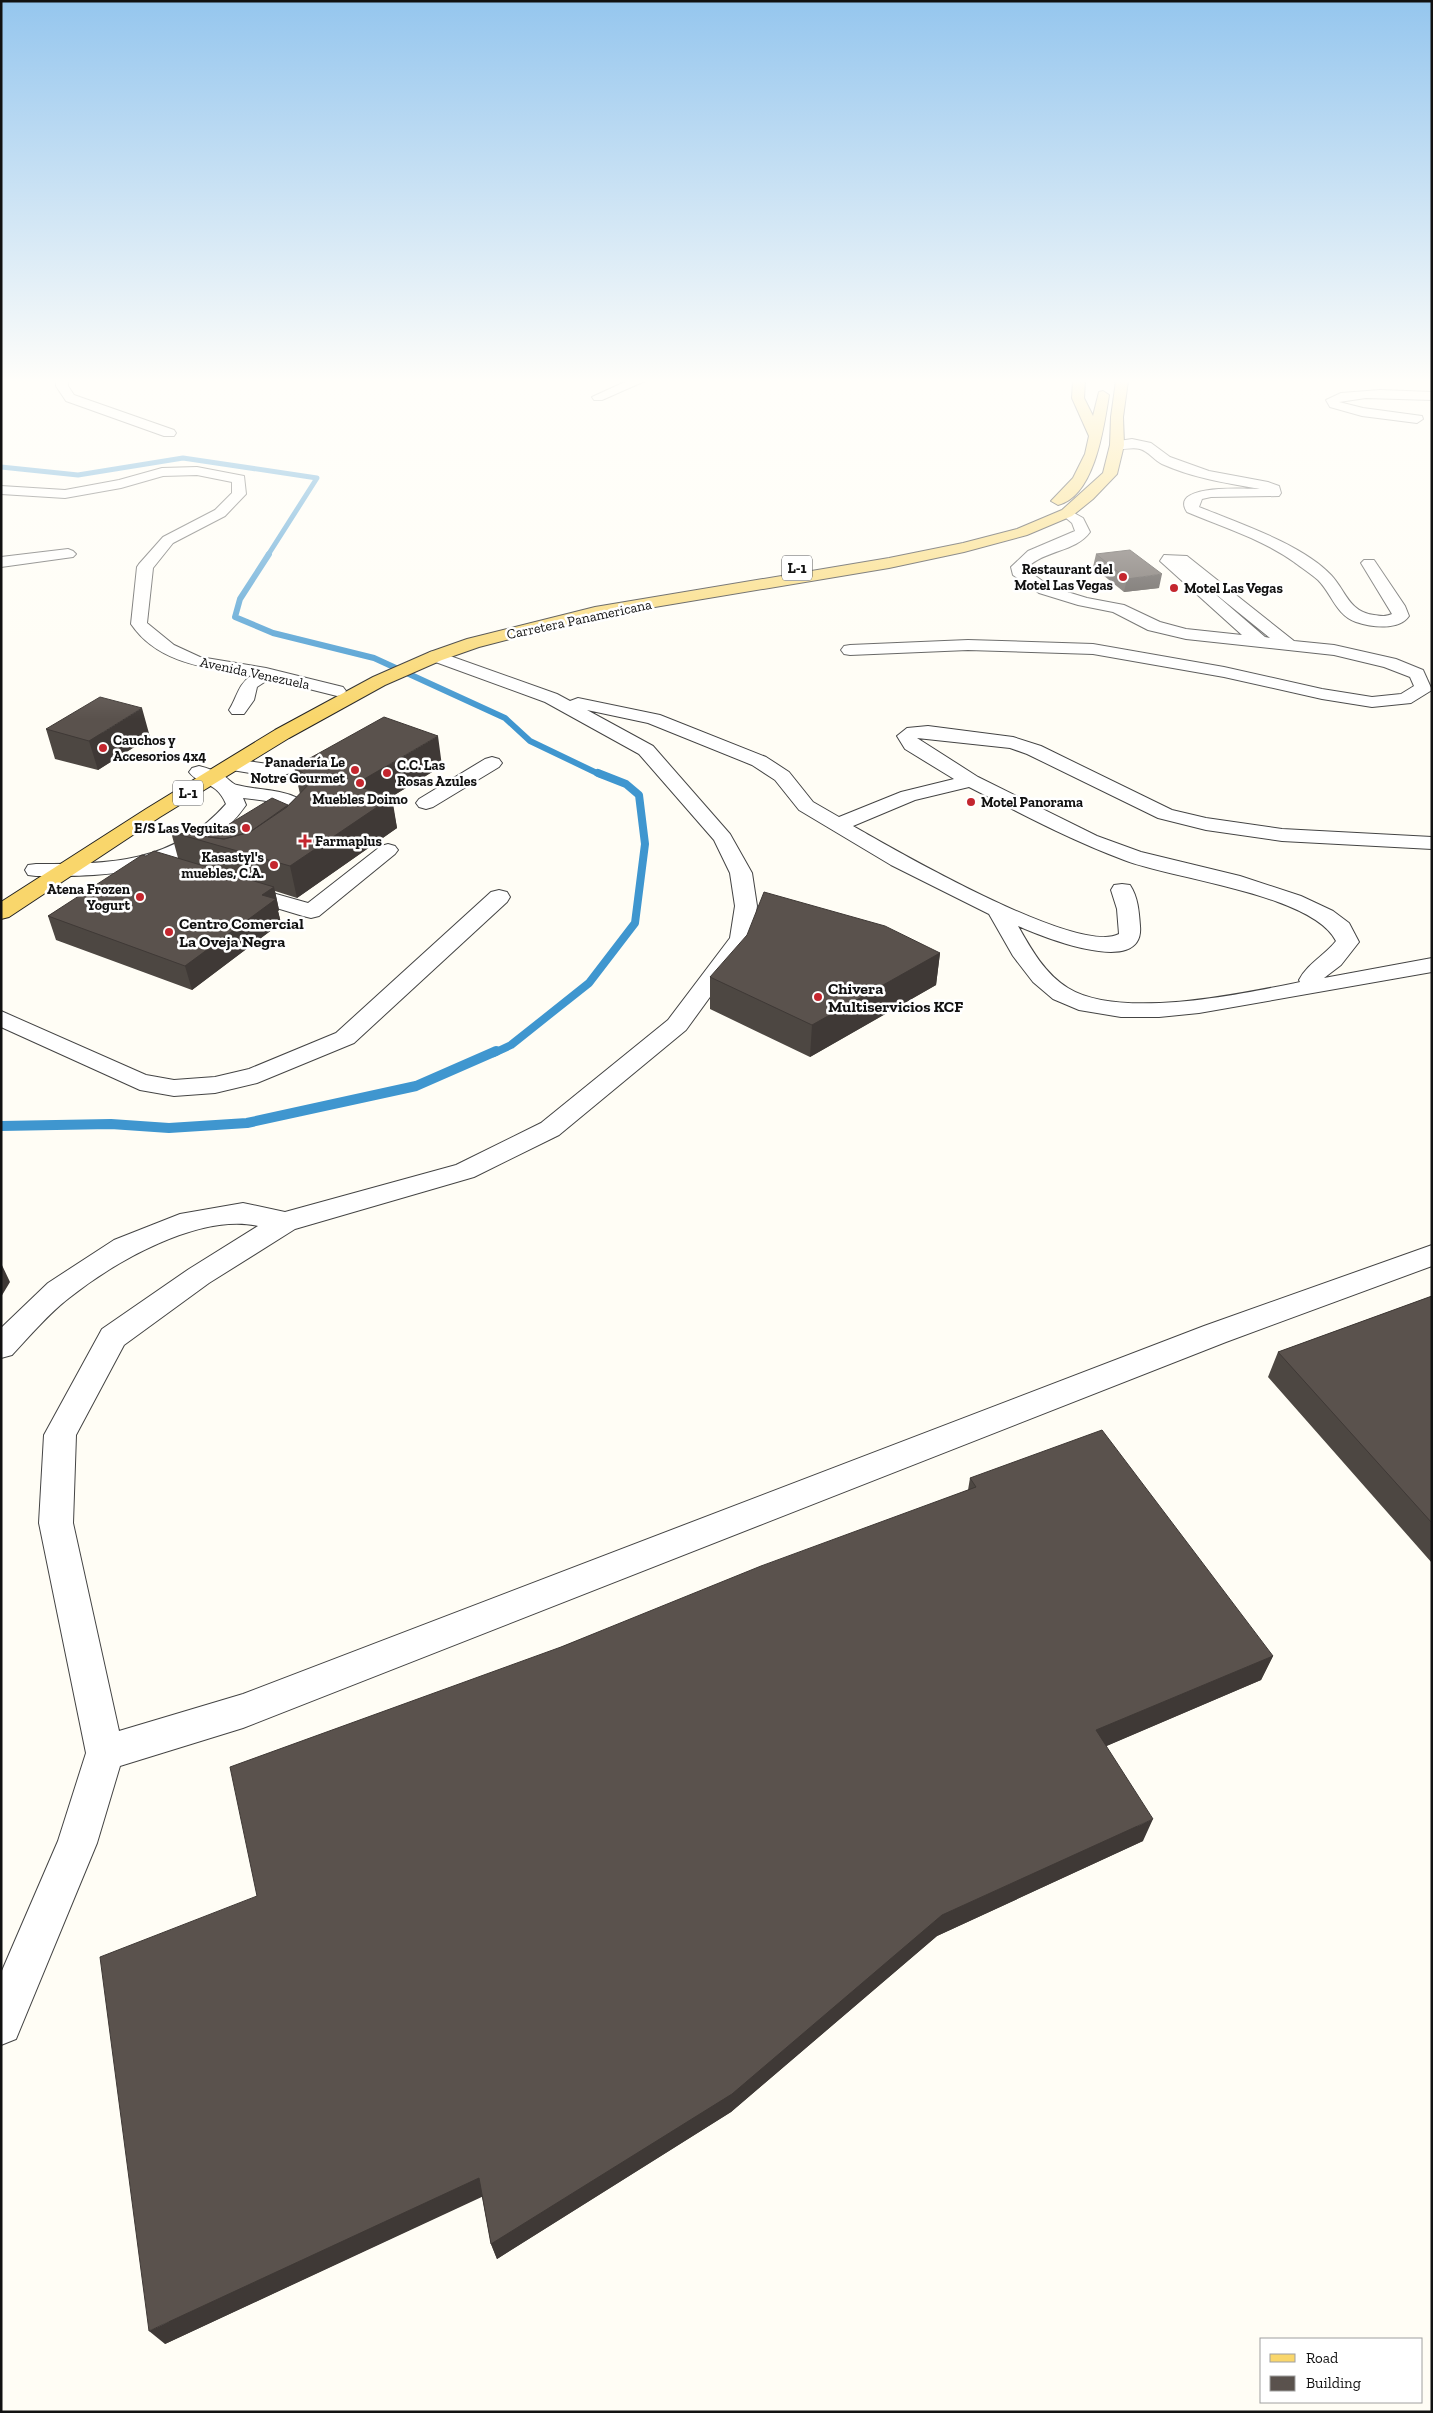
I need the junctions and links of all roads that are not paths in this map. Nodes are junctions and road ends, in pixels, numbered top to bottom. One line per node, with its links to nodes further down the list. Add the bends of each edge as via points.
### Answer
1 (239, 494): 17 (street, Avenida Venezuela, via 220,513 168,540 145,567 139,624 168,649 196,661)
2 (1068, 494): 16 (main road, Carretera Panamericana / L-1, via 1045,511 1019,523 941,544 572,607 450,639)
3 (1090, 494): 7 (main road, Carretera Panamericana / L-1)
4 (1208, 494): 11 (street, via 1197,496 1192,502 1192,509 1267,540 1297,557 1325,578 1346,609 1360,618 1388,622 1401,616)
5 (1249, 494): 6 (street)
6 (1274, 494)
7 (1088, 496): 8 (main road, Carretera Panamericana / L-1); 12 (street, via 1097,526 1091,542 1042,562 1036,571 1058,582 1103,596)
8 (1067, 513): 12 (street, via 1078,521 1083,532 1074,540 1034,553 1019,567 1019,572 1045,590); 16 (main road, Carretera Panamericana / L-1, via 1022,532 964,547 889,563 595,612)
9 (68, 554): 10 (street)
10 (1, 562)
11 (1369, 563)
12 (1118, 608): 13 (street, via 1154,626 1186,634)
13 (1259, 641): 14 (street); 14 (street, via 1168,561 1169,558 1182,558)
14 (1288, 644): 15 (street, via 1350,653 1390,663 1417,674 1424,688 1406,699 1372,702 1093,650 968,645)
15 (850, 650)
16 (419, 659): 18 (main road, Carretera Panamericana / L-1); 20 (street)
17 (266, 673): 19 (street, Avenida Venezuela); 21 (street, via 249,685)
18 (371, 679): 19 (main road, Carretera Panamericana / L-1); 23 (main road, Carretera Panamericana / L-1)
19 (337, 691): 25 (main road, Carretera Panamericana / L-1)
20 (551, 698): 29 (street, via 653,719 759,760 782,776 806,806); 46 (street, via 646,750 723,838 742,872 746,906 741,939 677,1025 550,1129 465,1171)
21 (238, 710)
22 (492, 762): 28 (street)
23 (233, 765): 24 (street, via 275,771); 25 (main road, Carretera Panamericana / L-1)
24 (288, 768)
25 (206, 775): 27 (street); 35 (main road, Carretera Panamericana / L-1, via 137,805); 36 (main road, Carretera Panamericana / L-1)
26 (971, 781): 29 (street, via 908,796); 31 (street, via 912,745 906,736 914,732 928,732 1013,743 1034,750 1165,814 1206,824 1291,836); 44 (street, via 1090,840 1134,856 1232,881 1293,901 1325,916 1341,928 1348,942 1333,960 1314,974 1311,980)
27 (230, 790): 30 (street, via 283,798 298,805 305,813); 34 (street, via 236,805 224,823)
28 (426, 802)
29 (837, 825): 41 (street, via 898,861)
30 (280, 836)
31 (1432, 843)
32 (388, 850): 37 (street, via 311,911)
33 (203, 858): 34 (street)
34 (176, 862): 36 (street)
35 (36, 870): 36 (street); 39 (main road, Carretera Panamericana / L-1)
36 (66, 870): 42 (main road, Carretera Panamericana / L-1)
37 (225, 885)
38 (1122, 890): 41 (street, via 1128,909 1130,937 1117,944 1098,945 1066,938)
39 (1, 892)
40 (499, 897): 45 (street, via 345,1038 257,1075 215,1085 174,1088 140,1082)
41 (997, 910): 44 (street, via 1038,974 1061,994 1089,1005 1143,1009 1195,1007)
42 (1, 912)
43 (1432, 965): 44 (street)
44 (1314, 987)
45 (1, 1018)
46 (285, 1222): 48 (street, via 243,1213 190,1221 124,1247 58,1291); 49 (street, via 199,1276 114,1337 60,1435 56,1523)
47 (1432, 1255): 49 (street, via 1216,1334 243,1711)
48 (1, 1347)
49 (105, 1753): 50 (street, via 77,1843)
50 (1, 2024)

